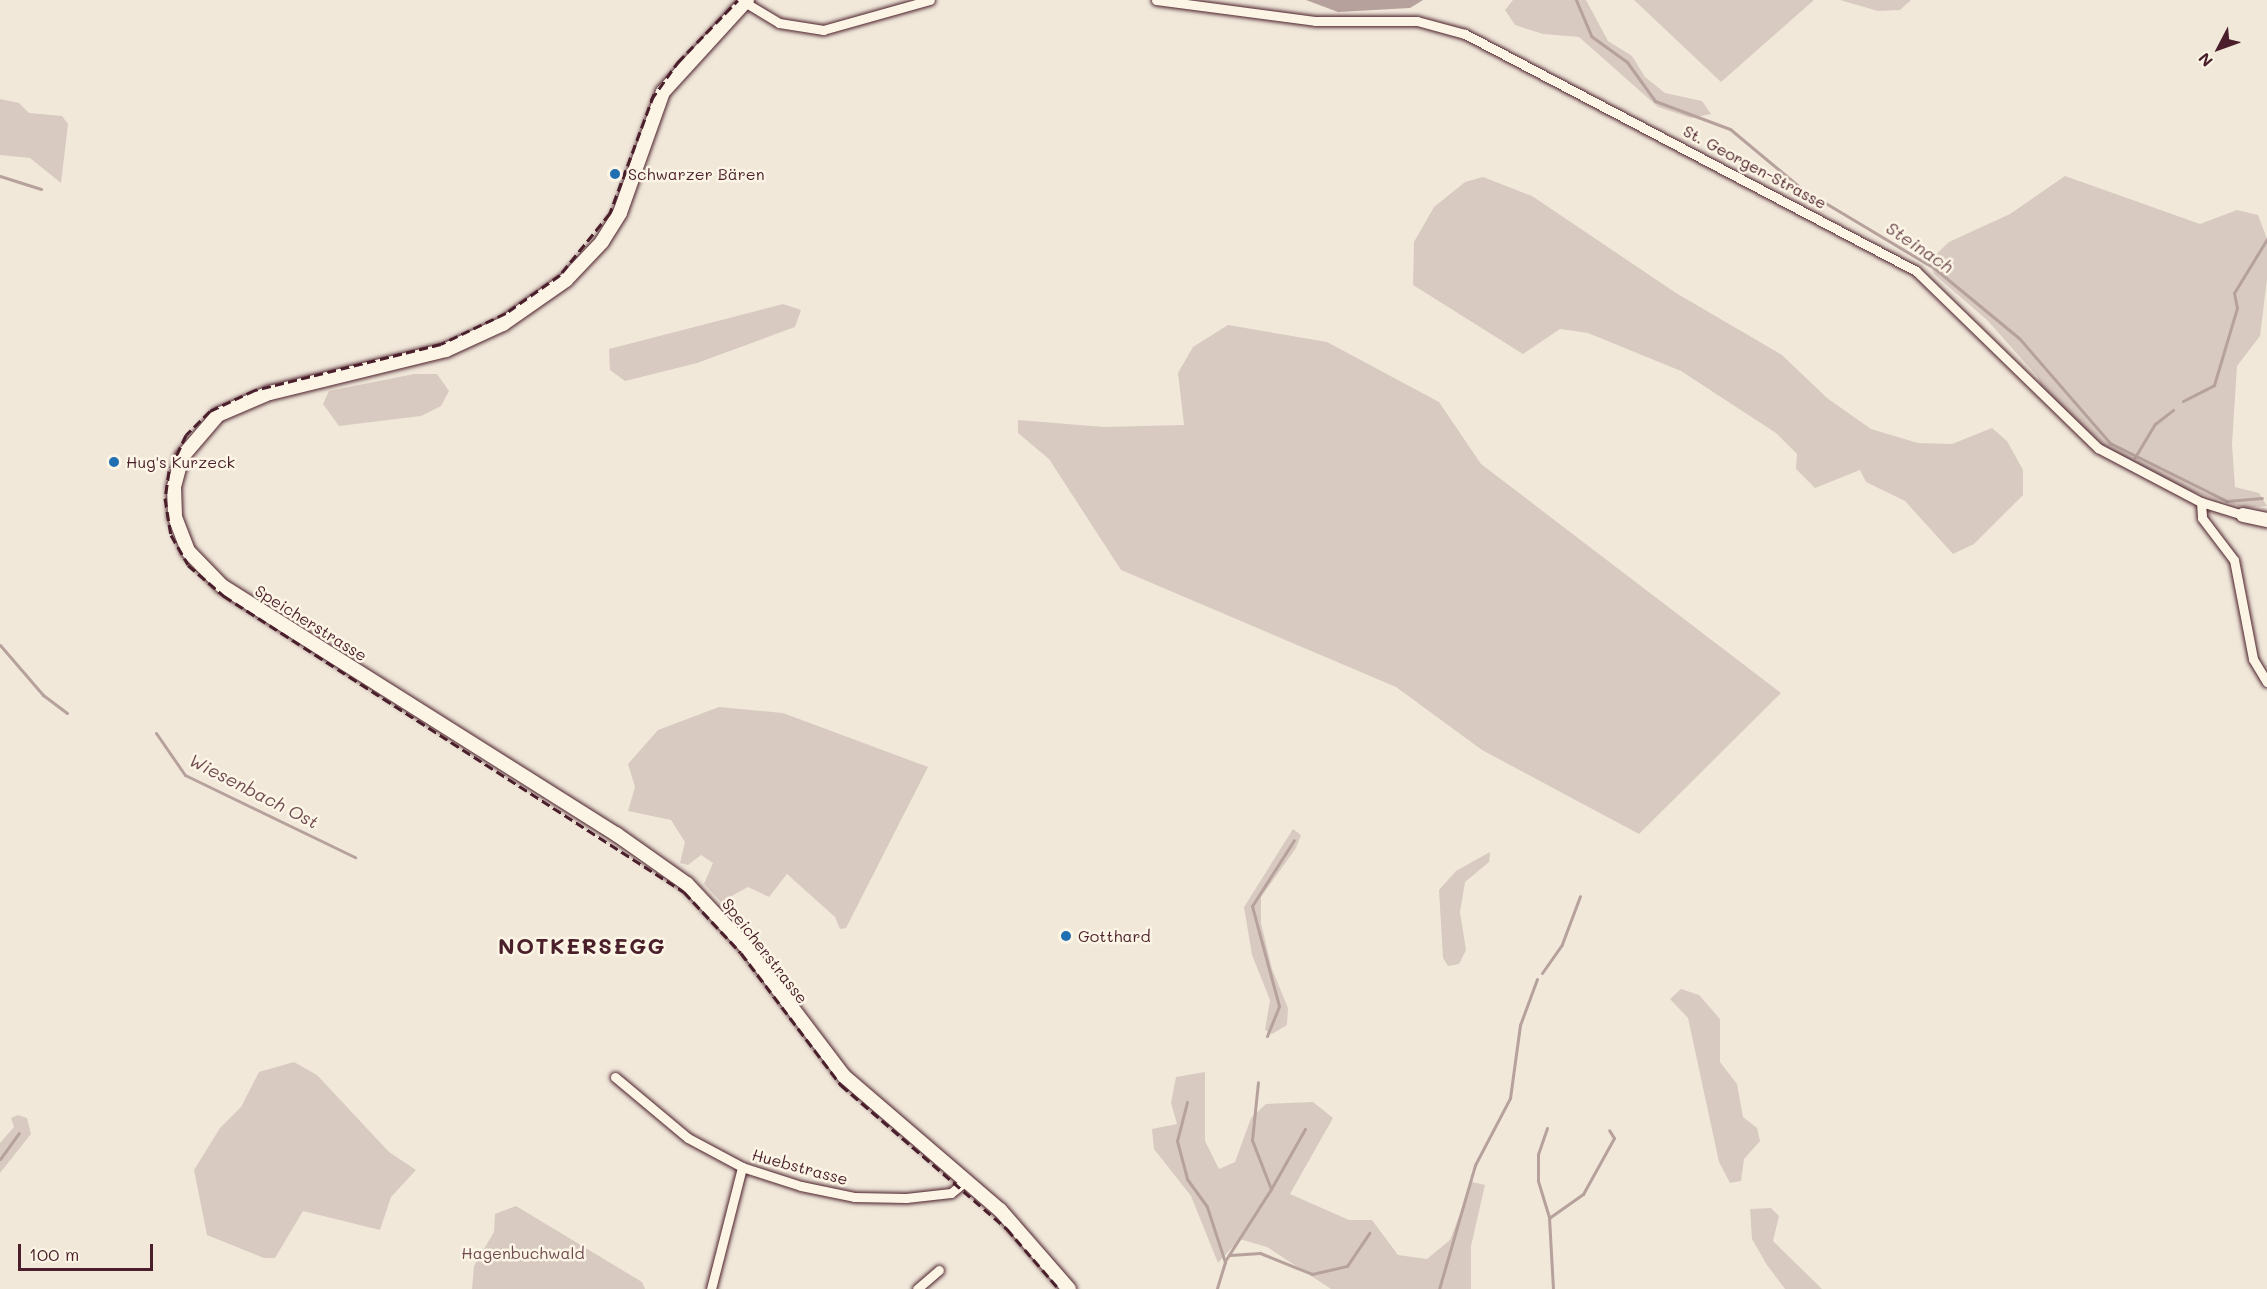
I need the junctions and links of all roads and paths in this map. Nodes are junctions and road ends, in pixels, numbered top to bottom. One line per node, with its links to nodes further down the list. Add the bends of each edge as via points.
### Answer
1 (930, 0): 3 (street, via 823,30 779,23)
2 (1155, 0): 4 (street, St. Georgen-Strasse, via 1315,21 1412,20 1465,34 1916,271 2088,440)
3 (746, 1): 10 (main road, Speicherstrasse, via 663,92 620,213 602,242 566,280 509,321 446,350 269,393 218,415 198,433 182,457 174,487 175,518 194,559 227,589 616,834 687,885 746,947 844,1076)
4 (2201, 502): 5 (street, St. Georgen-Strasse); 7 (street, via 2202,518 2234,560 2253,659)
5 (2243, 514): 6 (main road, St. Georgen-Strasse)
6 (2267, 520)
7 (2267, 682)
8 (615, 1077): 9 (street, Huebstrasse, via 688,1138)
9 (742, 1167): 10 (street, Huebstrasse, via 854,1197 939,1194); 12 (street)
10 (966, 1181): 14 (main road, Speicherstrasse, via 1012,1221)
11 (939, 1270): 13 (street)
12 (711, 1289)
13 (917, 1289)
14 (1069, 1289)

